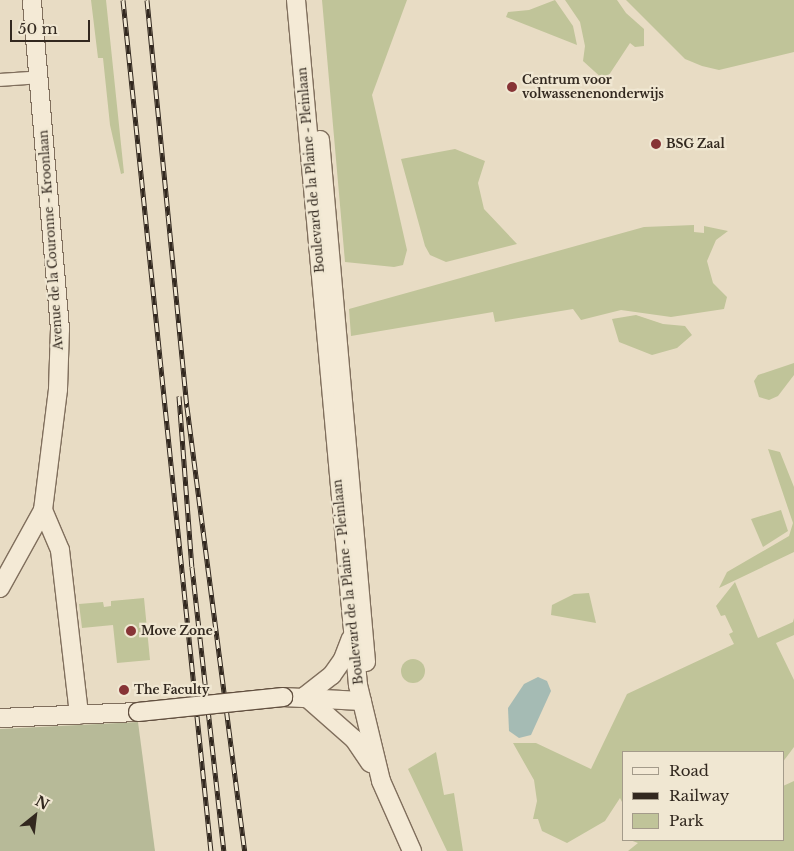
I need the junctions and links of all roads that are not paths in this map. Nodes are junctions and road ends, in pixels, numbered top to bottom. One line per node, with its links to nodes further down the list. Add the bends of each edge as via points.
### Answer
1 (32, 0): 4 (main road, Avenue de la Couronne - Kroonlaan)
2 (296, 0): 6 (main road, Boulevard de la Plaine - Pleinlaan)
3 (308, 0): 6 (main road, Boulevard de la Plaine - Pleinlaan)
4 (39, 77): 5 (street); 7 (main road, Avenue de la Couronne - Kroonlaan, via 60,329 56,422)
5 (0, 80)
6 (337, 399): 9 (main road, Boulevard de la Plaine - Pleinlaan); 11 (main road, Boulevard de la Plaine - Pleinlaan, via 367,666 367,686)
7 (43, 510): 8 (main road, Avenue de la Couronne - Kroonlaan); 12 (main road, via 60,550)
8 (0, 588)
9 (352, 635): 10 (main road, via 343,659 332,675); 11 (main road, Boulevard de la Plaine - Pleinlaan)
10 (305, 696): 11 (main road); 12 (main road, bridge); 14 (main road, via 354,739)
11 (362, 701): 14 (main road)
12 (79, 715): 13 (main road)
13 (0, 718)
14 (381, 781): 15 (main road)
15 (412, 851)

